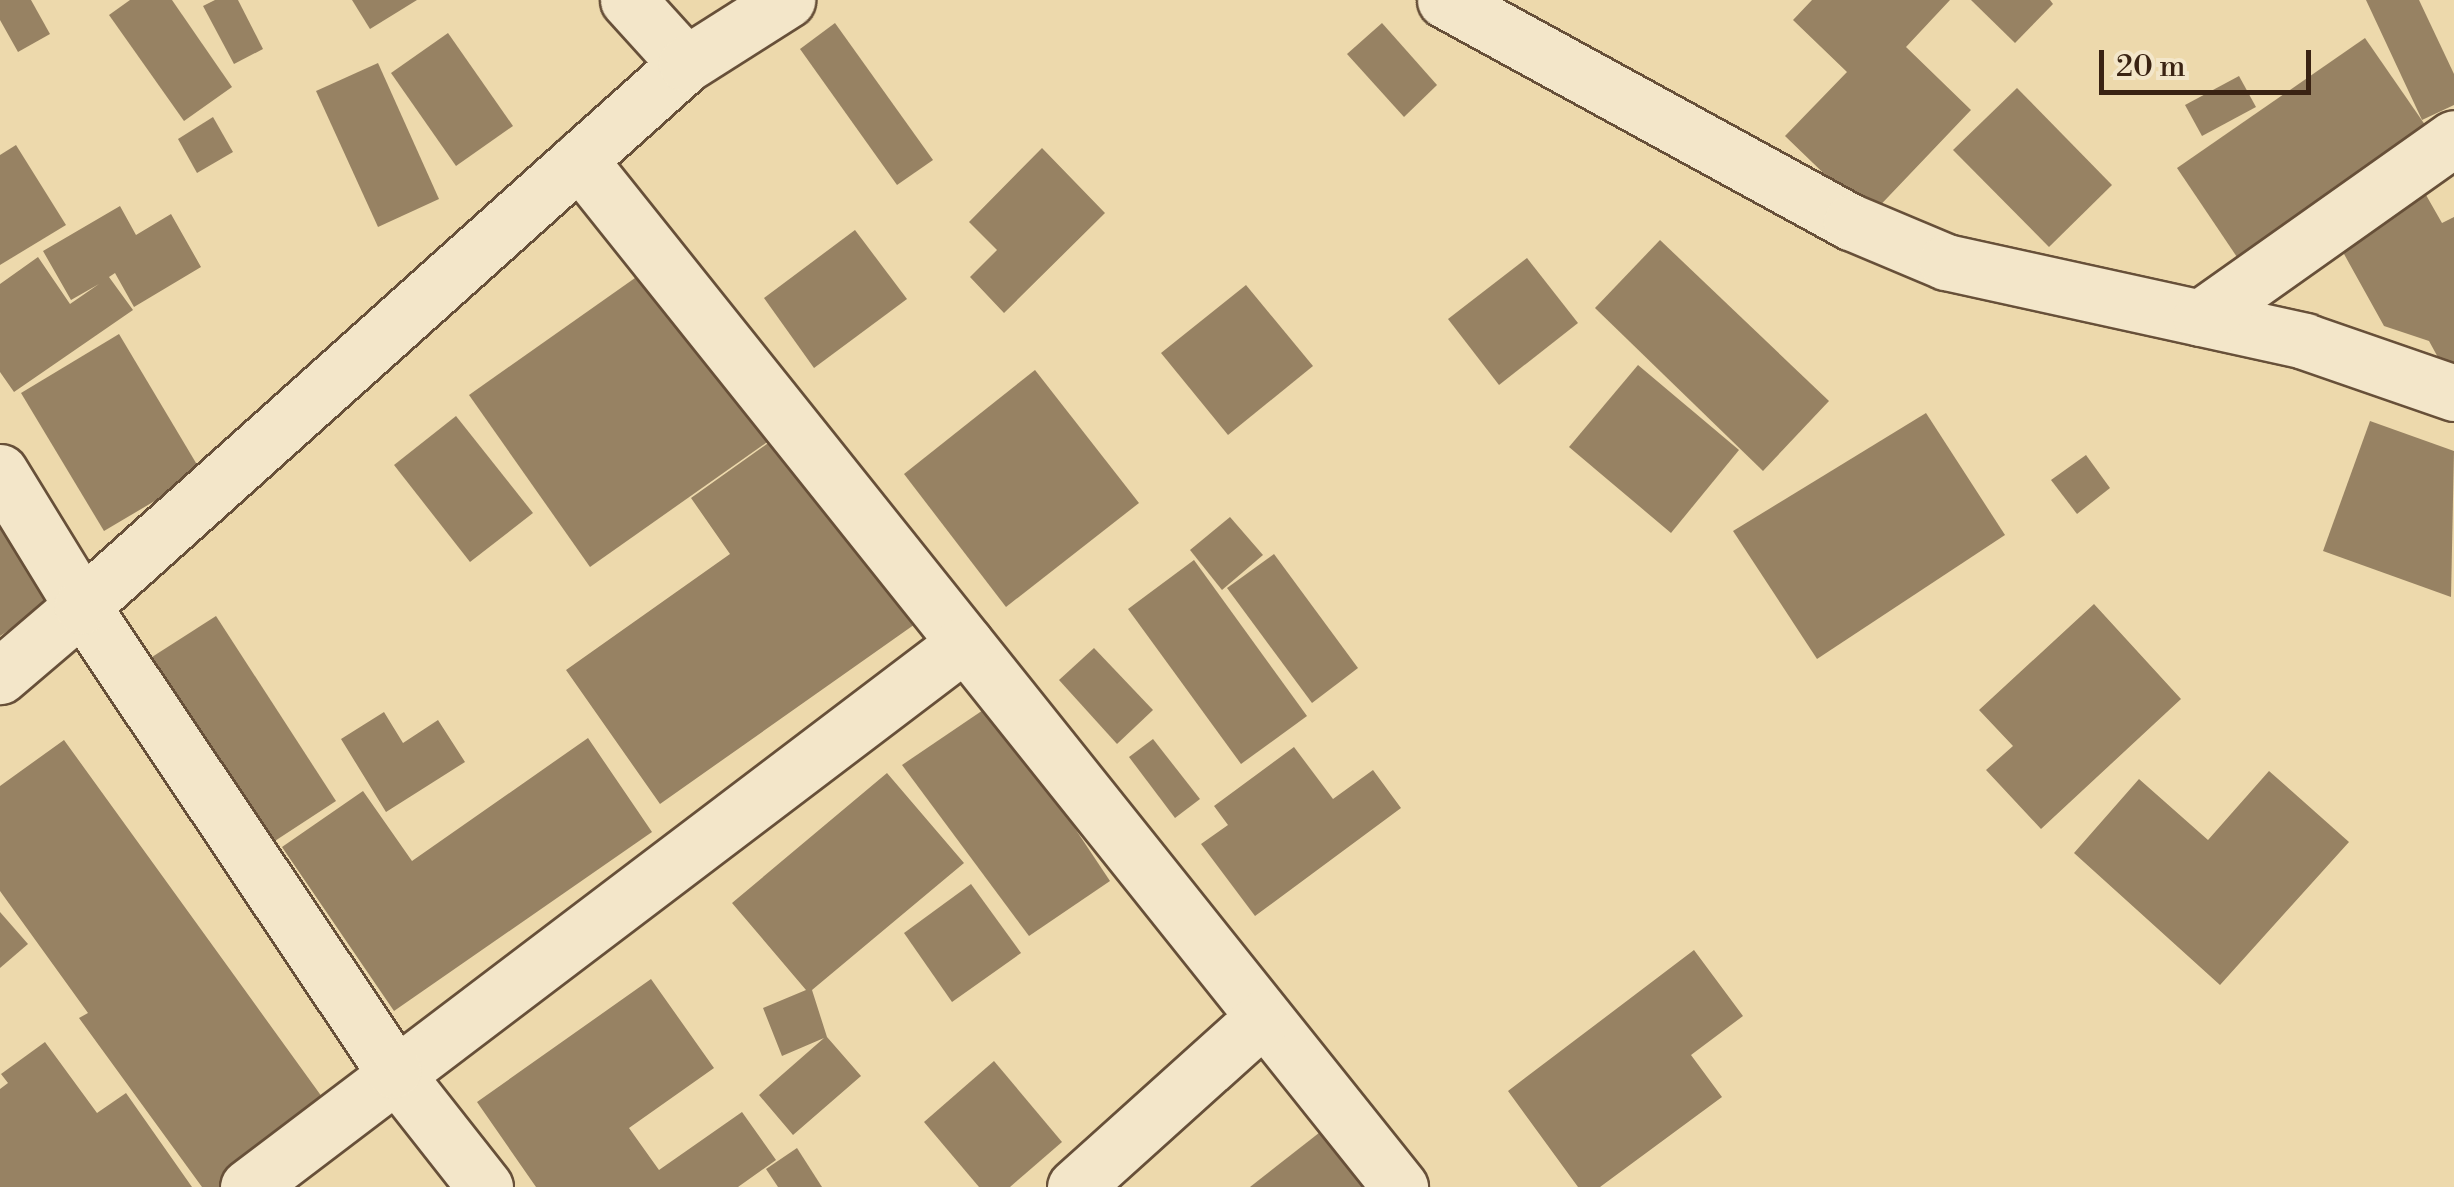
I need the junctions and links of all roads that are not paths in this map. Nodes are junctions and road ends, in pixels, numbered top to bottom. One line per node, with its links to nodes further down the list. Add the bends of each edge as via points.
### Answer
1 (628, 0): 5 (street)
2 (786, 0): 5 (street)
3 (1445, 0): 4 (street)
4 (1531, 16): 8 (street, via 1851,222 1946,262)
5 (686, 64): 7 (street)
6 (2454, 138): 8 (street)
7 (580, 160): 11 (street); 12 (street)
8 (2200, 318): 9 (street, via 2304,341)
9 (2454, 393)
10 (0, 472): 11 (street)
11 (82, 606): 13 (street); 15 (street)
12 (965, 643): 14 (street); 15 (street)
13 (0, 676)
14 (1263, 1018): 18 (street); 19 (street)
15 (394, 1070): 16 (street); 17 (street)
16 (248, 1187)
17 (485, 1187)
18 (1074, 1187)
19 (1400, 1187)

